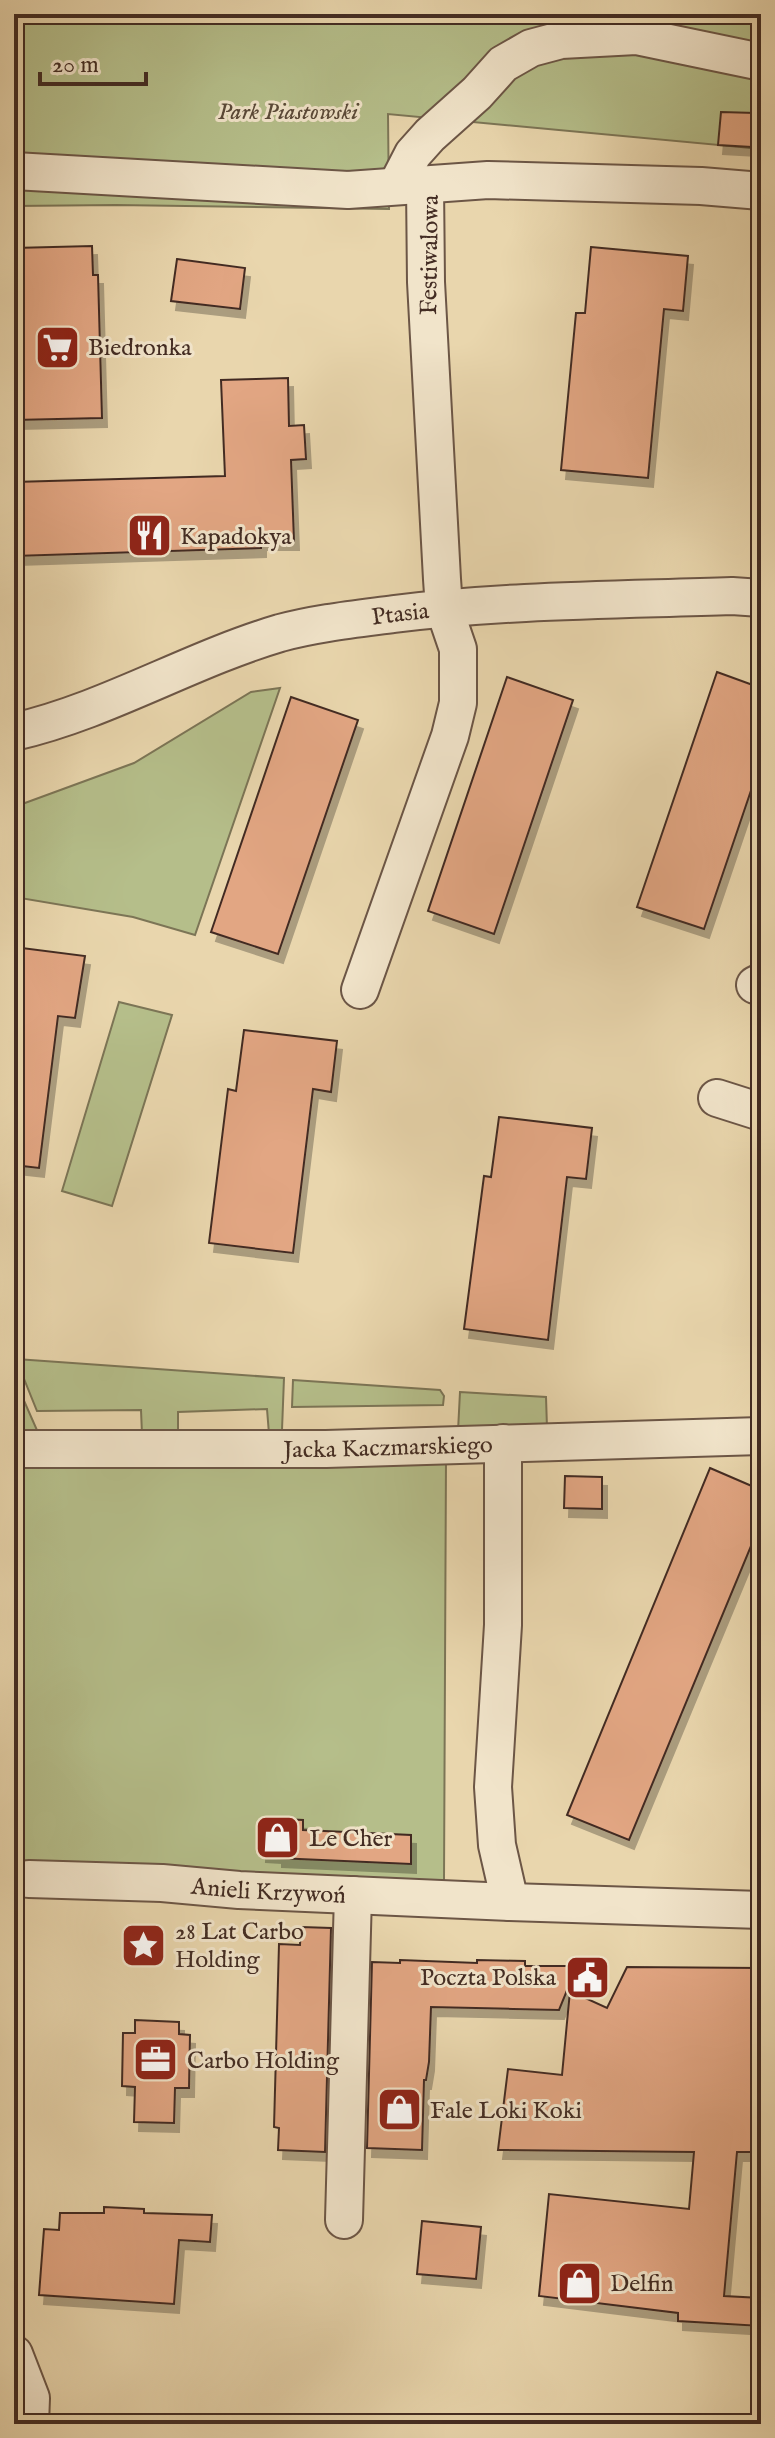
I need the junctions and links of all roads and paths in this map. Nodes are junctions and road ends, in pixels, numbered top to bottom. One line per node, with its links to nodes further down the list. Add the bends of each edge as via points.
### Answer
1 (761, 62): 3 (street, via 636,36 561,40 531,48 503,64 413,154)
2 (14, 171): 3 (street, via 348,190)
3 (411, 185): 4 (street, Festiwalowa, via 488,180); 6 (street, Festiwalowa, via 426,282)
4 (761, 191)
5 (761, 598): 6 (street, Ptasia)
6 (444, 608): 7 (street, Ptasia, via 282,633); 10 (street, Festiwalowa, via 458,649 458,703)
7 (56, 722): 8 (street, Ptasia); 9 (street, Ptasia)
8 (14, 732)
9 (14, 752)
10 (360, 990)
11 (717, 1098): 12 (street)
12 (761, 1112)
13 (761, 1436): 14 (street, Jacka Kaczmarskiego)
14 (503, 1443): 15 (street, Jacka Kaczmarskiego); 18 (street, via 503,1625 493,1787 497,1845)
15 (14, 1449)
16 (29, 1879): 17 (street, Anieli Krzywoń)
17 (353, 1895): 18 (street, Anieli Krzywoń); 20 (street)
18 (510, 1902): 19 (street, Anieli Krzywoń)
19 (761, 1910)
20 (344, 2220)
21 (14, 2354): 22 (street, via 31,2398)
22 (30, 2424)

